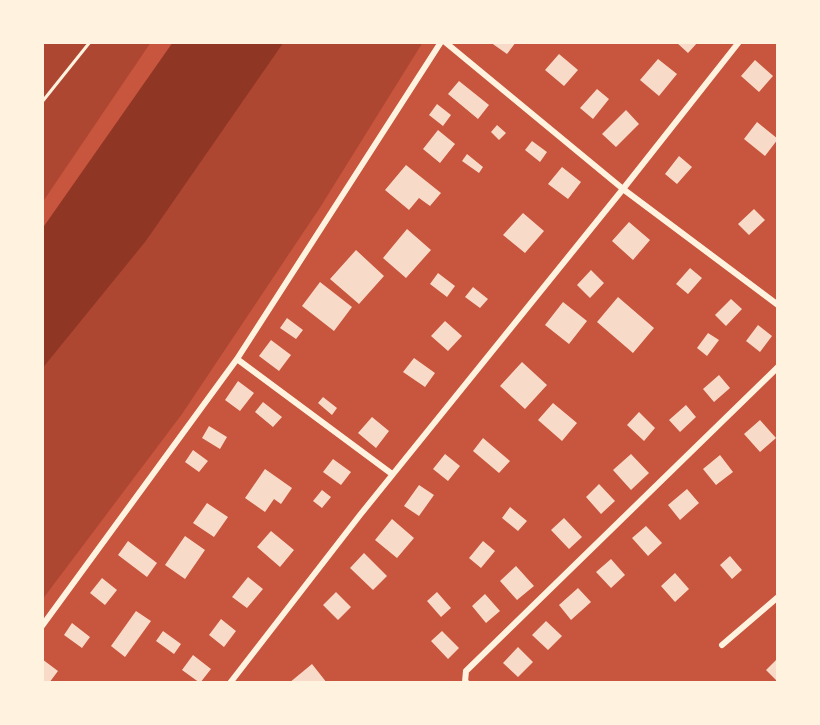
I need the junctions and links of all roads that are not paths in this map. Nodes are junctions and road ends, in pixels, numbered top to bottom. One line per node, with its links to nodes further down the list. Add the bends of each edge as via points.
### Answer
1 (443, 42): 3 (street); 5 (street)
2 (740, 42): 3 (street)
3 (623, 189): 4 (street); 7 (street)
4 (778, 305)
5 (237, 359): 7 (street); 9 (street)
6 (778, 367): 12 (street, via 466,670)
7 (392, 474): 11 (street)
8 (778, 597): 10 (street)
9 (42, 626)
10 (722, 645)
11 (230, 683)
12 (467, 683)

